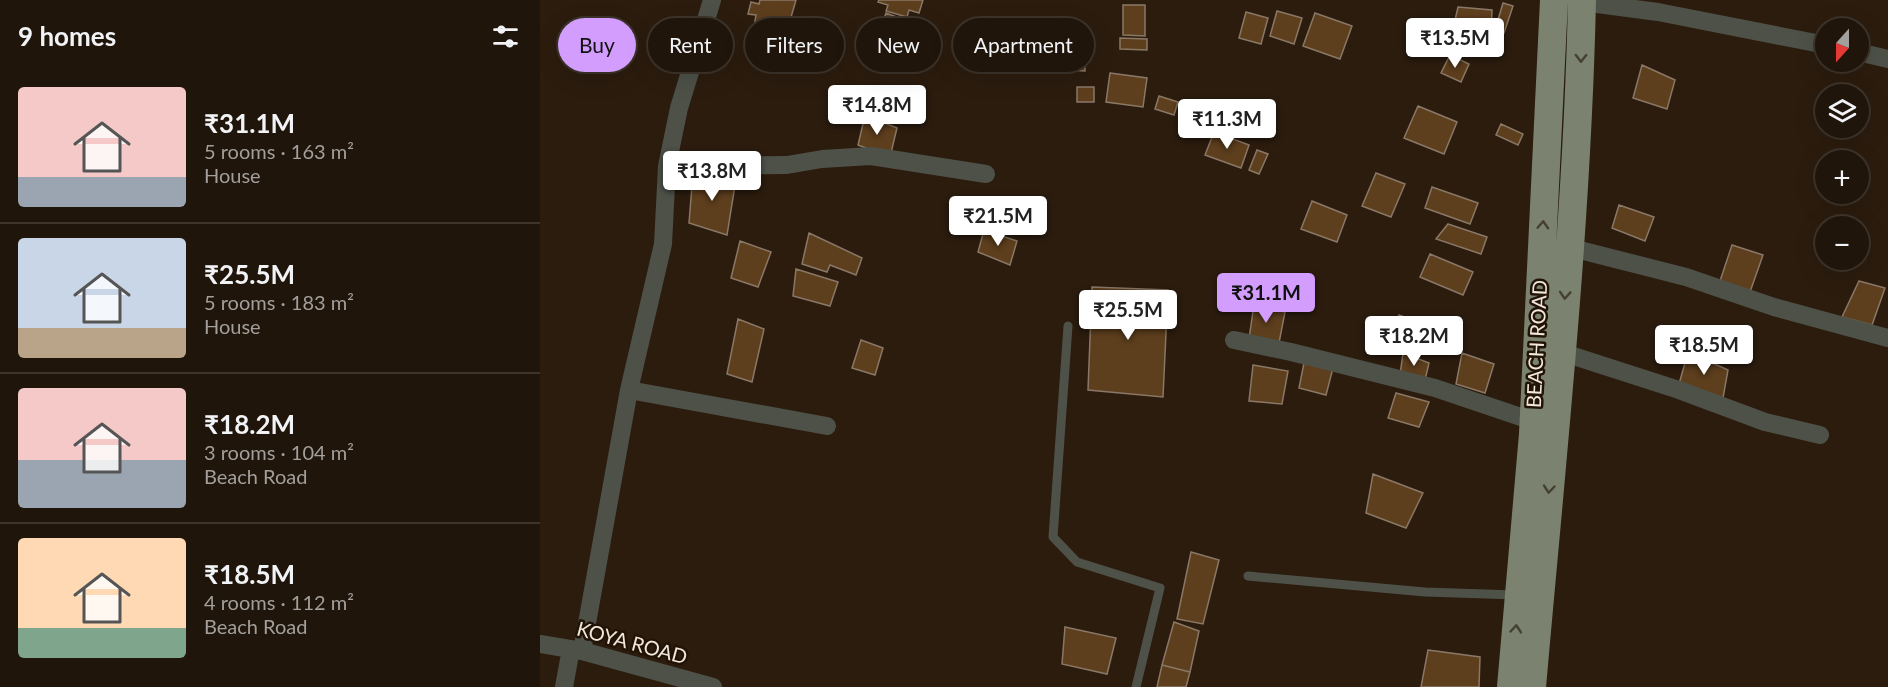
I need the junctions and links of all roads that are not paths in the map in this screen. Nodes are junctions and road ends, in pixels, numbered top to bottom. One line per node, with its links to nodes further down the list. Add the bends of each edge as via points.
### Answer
1 (712, 0): 6 (street)
2 (1573, 1): 3 (street, via 1658,12); 8 (main road, one-way to 8, via 1580,84); 14 (main road, BEACH ROAD, one-way to 2)
3 (1815, 43)
4 (1869, 54): 5 (street)
5 (1888, 58)
6 (667, 166): 7 (street, via 787,165 871,156); 13 (street, via 663,244)
7 (986, 174)
8 (1568, 247): 10 (street, via 1686,277 1774,307); 12 (main road, one-way to 12)
9 (1068, 326): 23 (lane, via 1053,537 1077,562 1160,588)
10 (1888, 338)
11 (1234, 340): 14 (street, via 1435,388)
12 (1561, 352): 16 (street, via 1765,422); 25 (main road, one-way to 25)
13 (629, 390): 15 (street); 20 (street)
14 (1533, 421): 18 (main road, BEACH ROAD)
15 (827, 426)
16 (1820, 435)
17 (1248, 576): 18 (lane, via 1425,592)
18 (1519, 595): 24 (main road, BEACH ROAD, one-way to 18)
19 (540, 644): 20 (street, KOYA ROAD)
20 (577, 650): 21 (street); 22 (street, KOYA ROAD)
21 (564, 687)
22 (713, 687)
23 (1136, 687)
24 (1511, 687)
25 (1532, 687)

